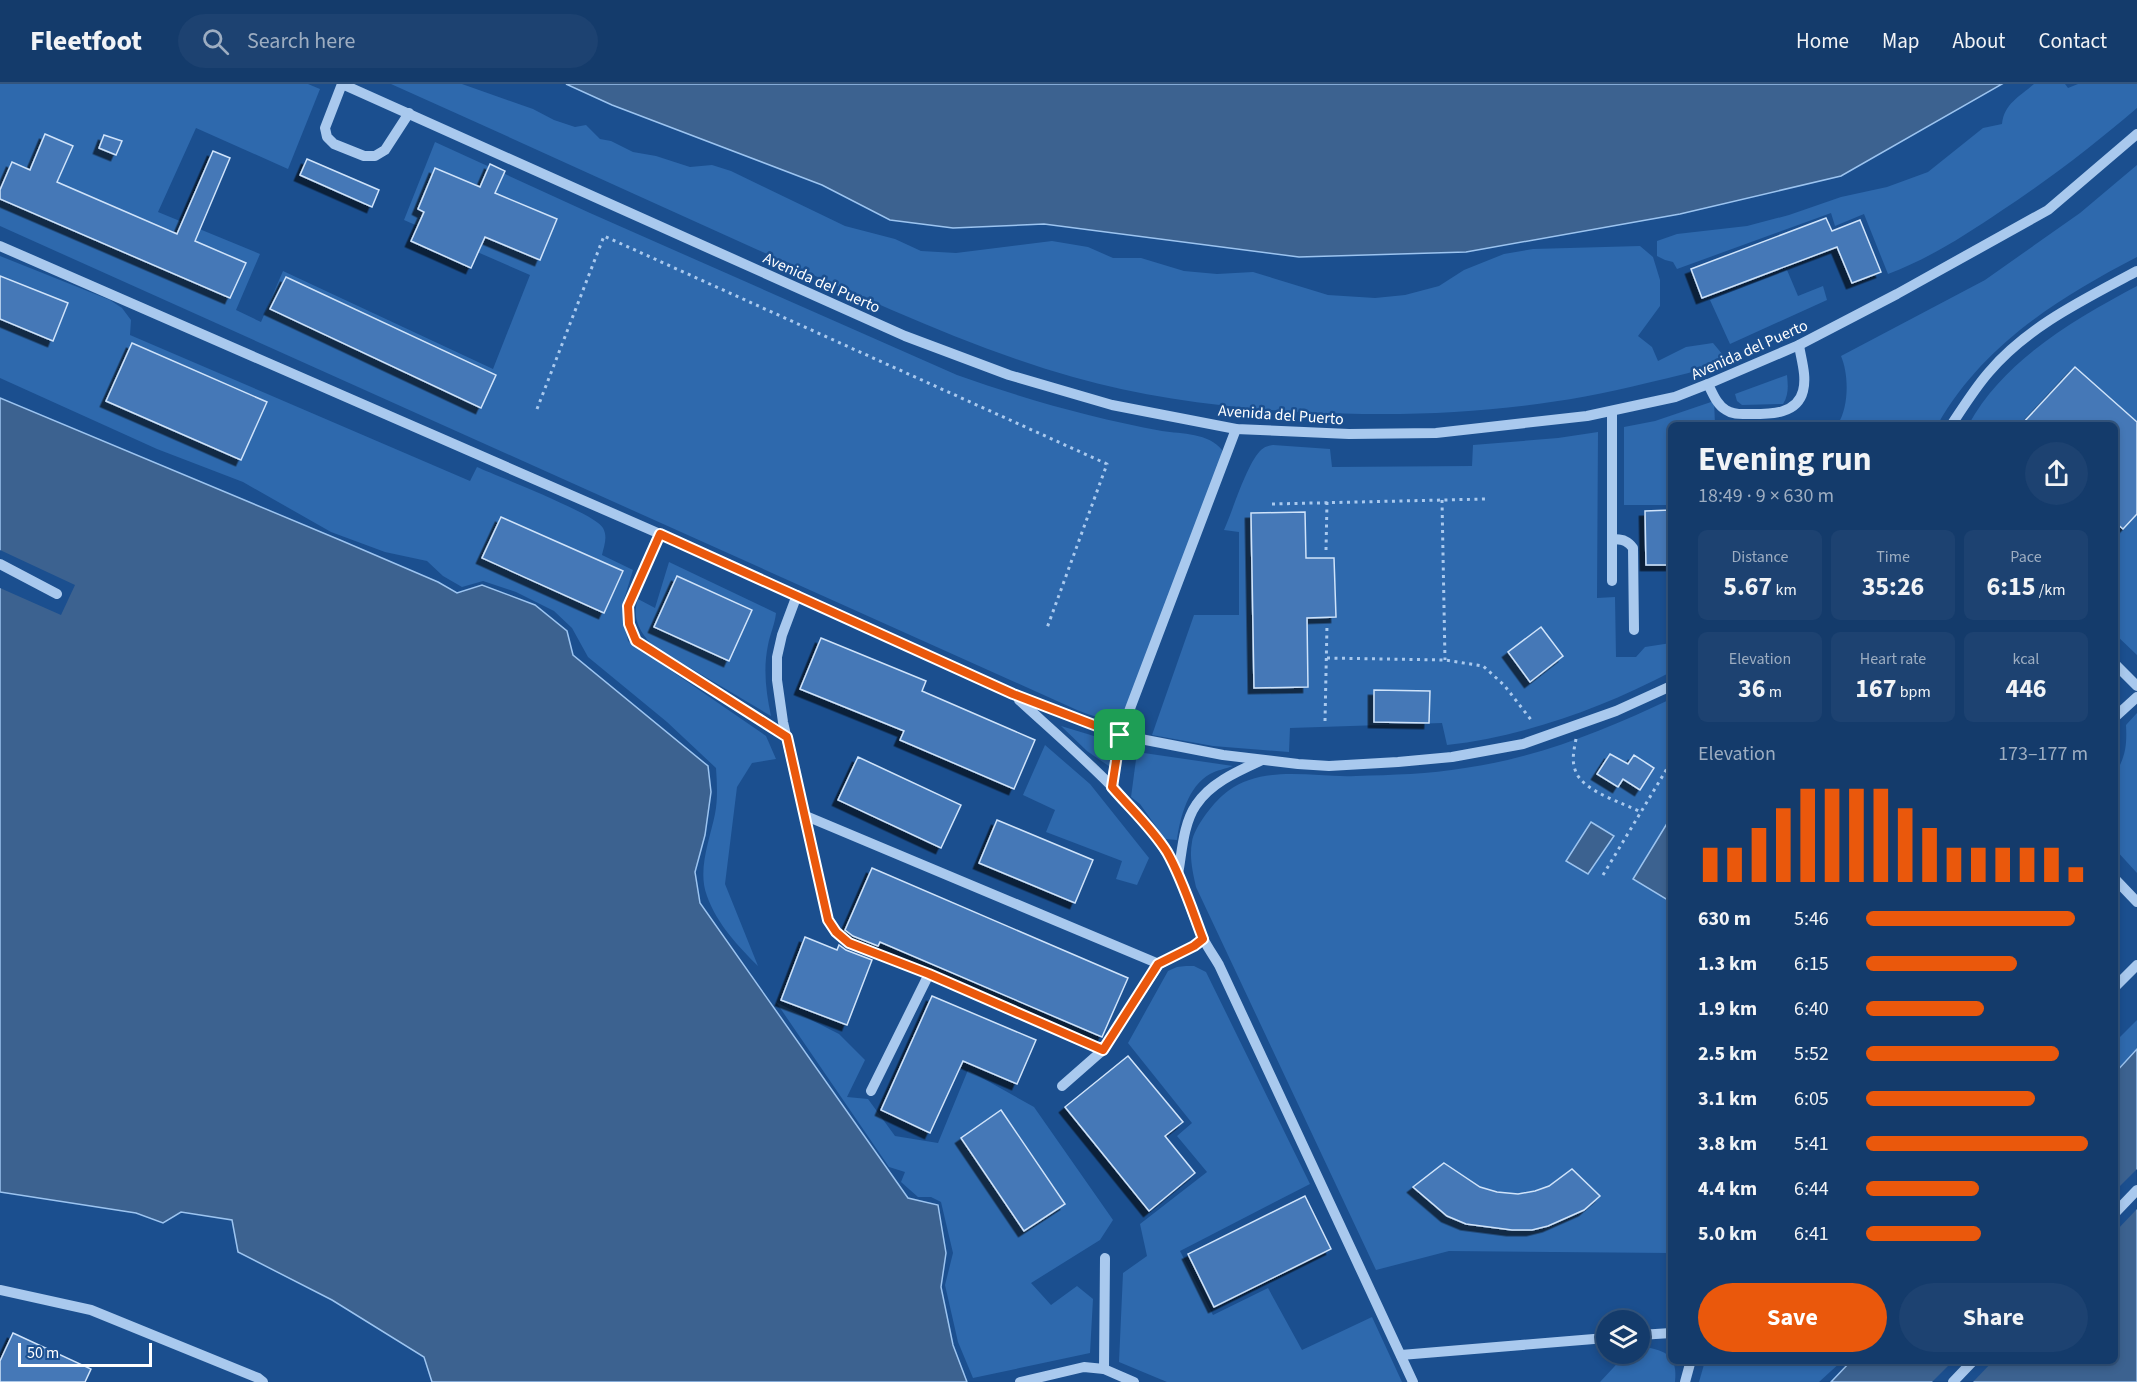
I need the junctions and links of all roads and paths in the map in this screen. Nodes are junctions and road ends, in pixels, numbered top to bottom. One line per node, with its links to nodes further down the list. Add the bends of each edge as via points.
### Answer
1 (342, 84): 2 (street, Avenida del Puerto); 2 (street, via 325,128 334,144 364,156 375,156 385,150)
2 (409, 113): 12 (street, Avenida del Puerto, via 915,340 1009,375 1112,405)
3 (2137, 134): 6 (street, Avenida del Puerto, via 2048,210)
4 (0, 246): 17 (street)
5 (2137, 271): 11 (street, via 2065,310 2022,341 1990,370)
6 (1799, 345): 7 (street, Avenida del Puerto); 10 (street, via 1803,392 1793,407)
7 (1708, 384): 9 (street, Avenida del Puerto, via 1675,397); 10 (street, via 1716,401 1732,414)
8 (537, 409): 25 (path, via 604,236 1107,464)
9 (1612, 411): 12 (street, Avenida del Puerto, via 1436,433); 18 (street)
10 (1775, 419)
11 (1953, 422)
12 (1236, 429): 37 (street)
13 (1442, 500): 14 (path); 15 (path); 28 (path)
14 (1486, 500)
15 (1327, 502): 16 (path); 19 (path)
16 (1272, 504)
17 (660, 534): 23 (street); 38 (street, via 628,606 629,624 636,641)
18 (1612, 539): 21 (street); 26 (street, via 1625,540 1633,548)
19 (1326, 550)
20 (0, 564): 22 (street)
21 (1612, 581)
22 (57, 594)
23 (797, 595): 32 (street); 38 (street, via 777,657)
24 (1327, 625): 27 (path)
25 (1047, 628)
26 (1634, 630)
27 (1327, 658): 28 (path); 35 (path)
28 (1445, 660): 36 (path, via 1483,666)
29 (2118, 667): 30 (street)
30 (2137, 686)
31 (1668, 687): 40 (street, via 1560,733 1488,751 1357,765)
32 (1013, 694): 37 (street); 42 (street)
33 (2137, 697): 34 (street)
34 (2118, 714)
35 (1325, 720)
36 (1532, 721)
37 (1120, 735): 40 (street); 42 (street)
38 (787, 737): 44 (street)
39 (1576, 739): 43 (path, via 1572,756 1576,774 1588,787)
40 (1262, 760): 45 (street, via 1232,774 1195,806 1186,829)
41 (1668, 767): 43 (path)
42 (1112, 787): 45 (street, via 1160,842)
43 (1641, 812): 46 (path)
44 (806, 816): 50 (street); 52 (street, via 828,920 836,932 849,943)
45 (1178, 874): 49 (street)
46 (1603, 875)
47 (2118, 882): 48 (street)
48 (2137, 902)
49 (1203, 939): 50 (street); 64 (street, via 1219,965)
50 (1158, 964): 54 (street)
51 (2137, 965): 53 (street)
52 (929, 974): 54 (street); 56 (street)
53 (2118, 984)
54 (1103, 1050): 55 (street)
55 (1062, 1086)
56 (871, 1091)
57 (2137, 1190): 58 (street)
58 (2118, 1210)
59 (1105, 1258): 67 (street)
60 (0, 1290): 68 (street, via 91,1310)
61 (1668, 1333): 62 (street)
62 (1650, 1334)
63 (1596, 1339): 64 (street)
64 (1401, 1355): 71 (street)
65 (1690, 1364): 72 (street)
66 (1970, 1364): 73 (street)
67 (1104, 1369): 69 (street, via 1084,1367); 70 (street)
68 (263, 1382)
69 (1020, 1382)
70 (1134, 1382)
71 (1413, 1382)
72 (1685, 1382)
73 (1953, 1382)

